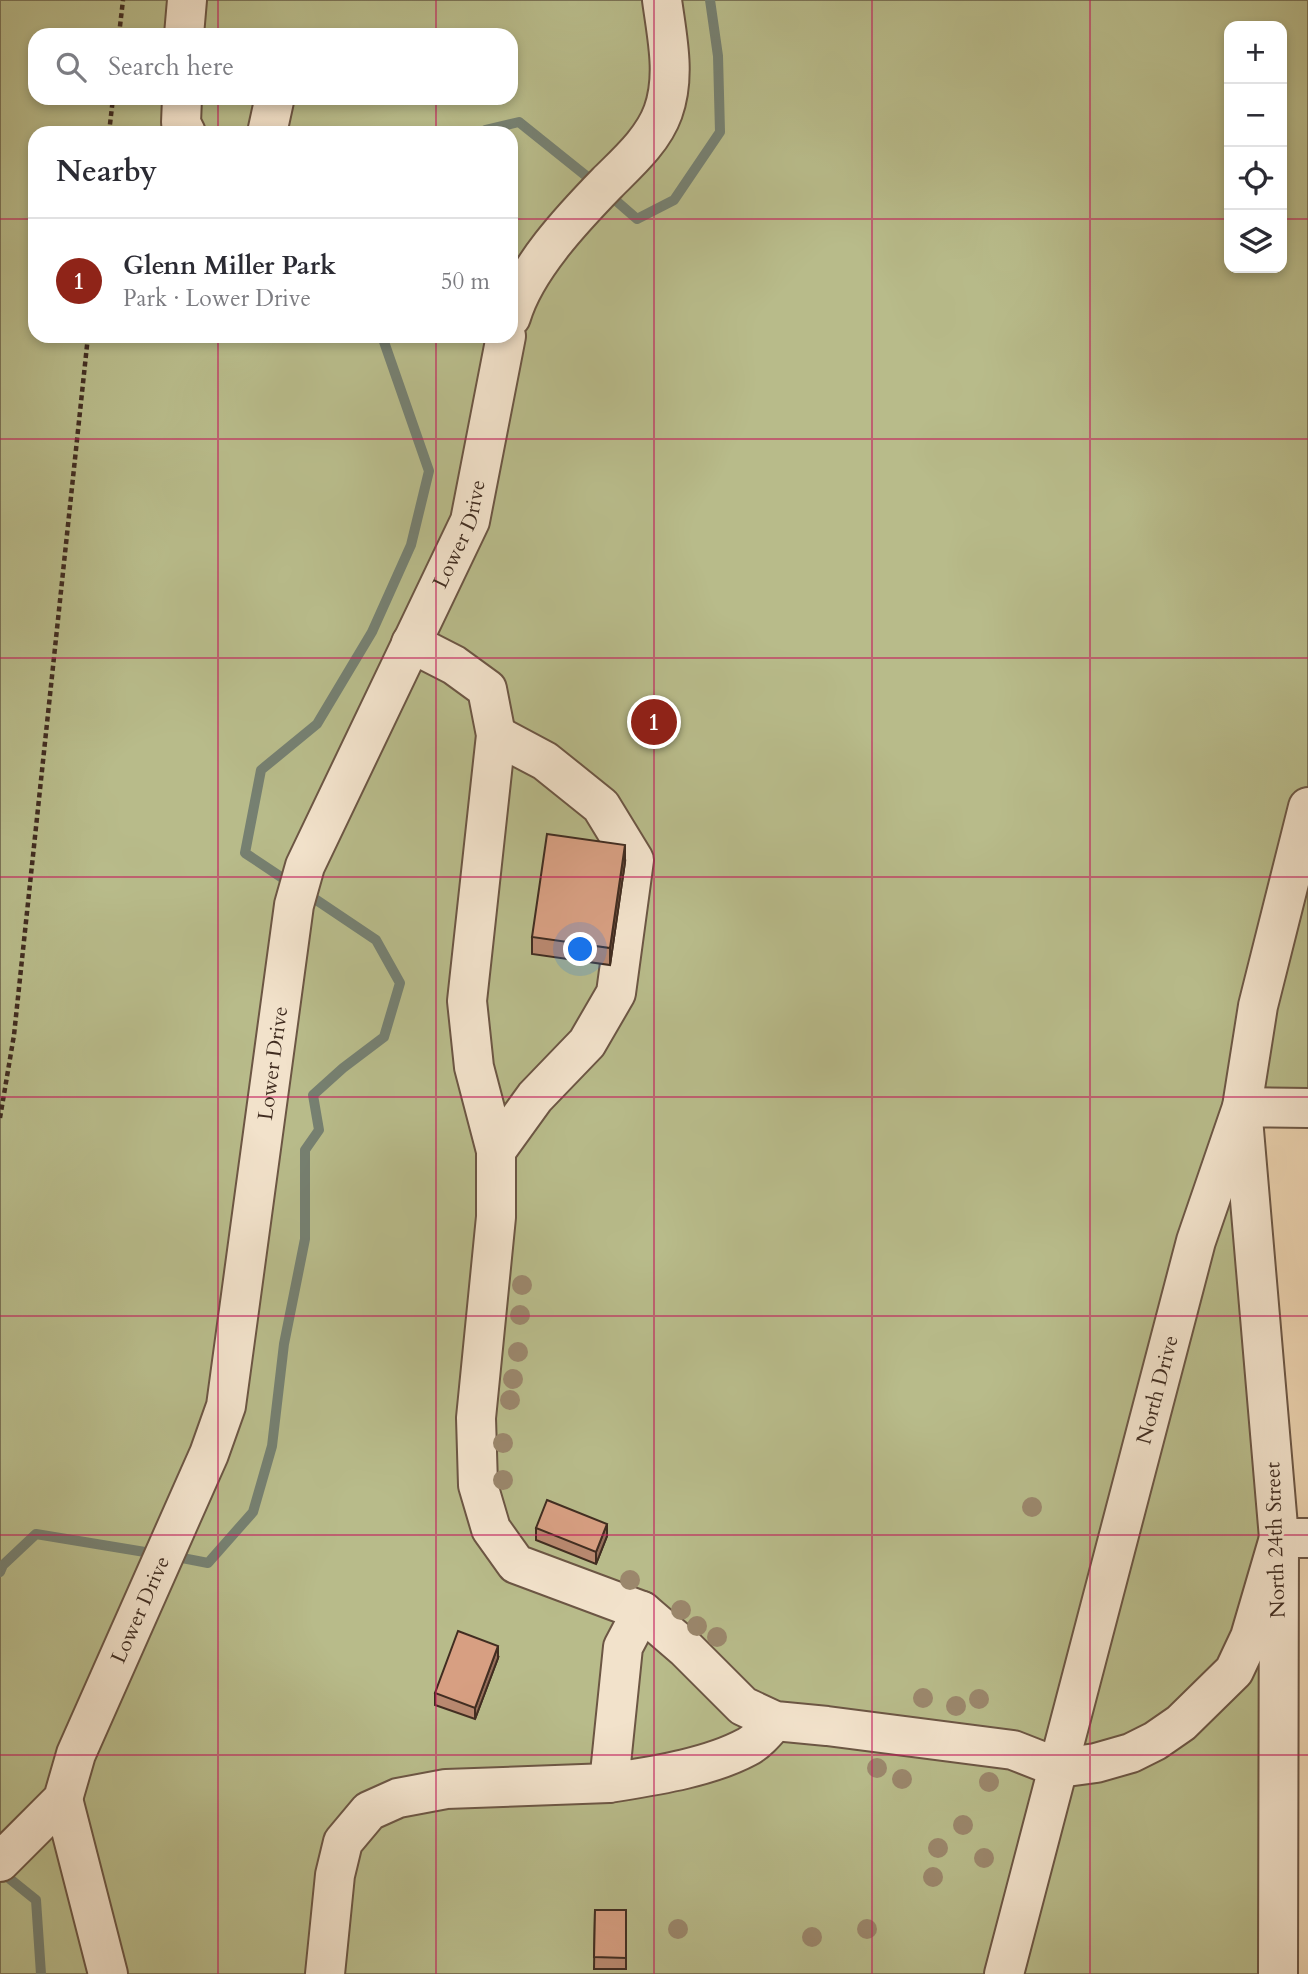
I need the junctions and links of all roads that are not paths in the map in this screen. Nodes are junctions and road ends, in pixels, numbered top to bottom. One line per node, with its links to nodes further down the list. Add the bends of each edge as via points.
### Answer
1 (187, 0): 3 (street)
2 (662, 0): 8 (street, via 670,59 664,111 645,142 531,272)
3 (185, 28)
4 (182, 105): 6 (street)
5 (273, 105): 7 (street)
6 (182, 126)
7 (269, 126)
8 (518, 301)
9 (505, 343): 10 (street, Lower Drive, via 470,521)
10 (411, 643): 11 (street, via 487,689); 21 (street, Lower Drive, via 305,866 294,905 226,1406 76,1754)
11 (496, 735): 15 (street, via 467,1001 474,1067); 15 (street, via 545,761 601,806 634,860 616,993 587,1043 534,1097)
12 (1308, 807): 13 (street, North Drive, via 1258,1006)
13 (1242, 1107): 14 (street); 16 (street, North 24th Street); 19 (street, North Drive, via 1196,1241)
14 (1308, 1108)
15 (496, 1151): 17 (street, via 496,1217 476,1418 478,1485 491,1529 516,1564)
16 (1293, 1538): 19 (street, via 1234,1671 1181,1723 1155,1741 1096,1763); 22 (street, North 24th Street)
17 (642, 1611): 18 (street, via 743,1706); 20 (street, via 623,1647)
18 (775, 1721): 19 (street, via 1013,1750); 20 (street, via 748,1747 705,1763)
19 (1059, 1768): 26 (street, North Drive)
20 (608, 1783): 25 (street, via 446,1789 398,1798 369,1811 343,1842 331,1901)
21 (63, 1799): 23 (street); 24 (street)
22 (1293, 1819): 27 (street, North 24th Street)
23 (3, 1858)
24 (108, 1974)
25 (325, 1974)
26 (1004, 1974)
27 (1278, 1974)

